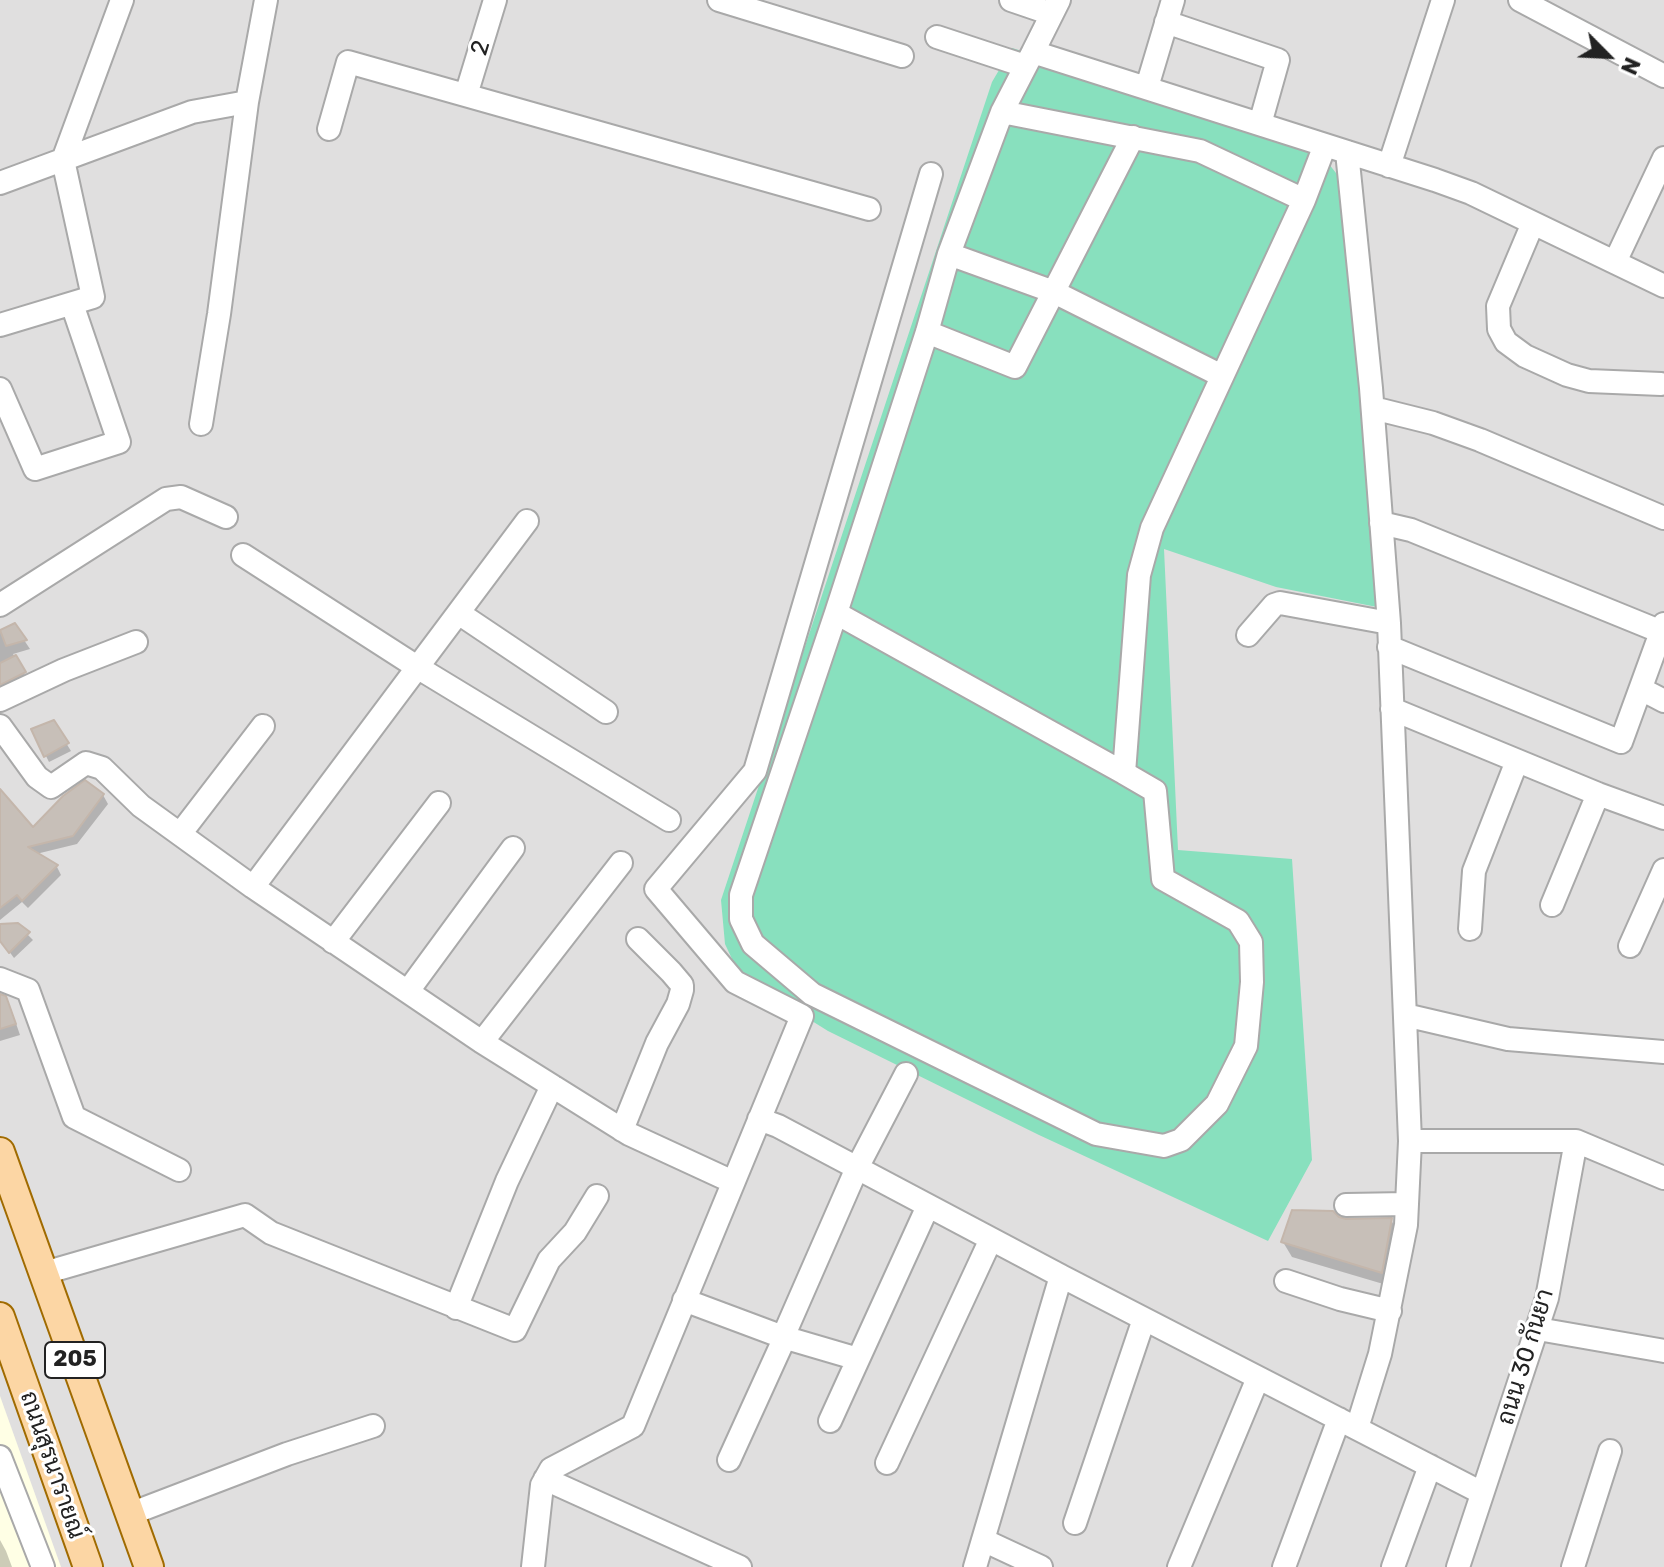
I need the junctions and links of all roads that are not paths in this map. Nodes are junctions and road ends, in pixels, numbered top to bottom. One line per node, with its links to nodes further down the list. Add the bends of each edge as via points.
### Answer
1 (122, 0): 25 (street)
2 (266, 0): 17 (street)
3 (495, 0): 16 (street, 2)
4 (719, 0): 12 (street)
5 (1011, 0): 9 (street)
6 (1173, 0): 10 (street)
7 (1443, 0): 26 (street)
8 (1520, 0): 14 (street)
9 (1056, 7): 13 (street)
10 (1166, 22): 15 (street); 19 (street, via 1278,60)
11 (937, 37): 13 (street)
12 (902, 56)
13 (1029, 59): 15 (street); 18 (street)
14 (1664, 76)
15 (1147, 87): 19 (street)
16 (466, 95): 20 (street, via 348,62); 30 (street)
17 (247, 102): 25 (street, via 192,112); 43 (street)
18 (1002, 112): 21 (street); 32 (street)
19 (1260, 124): 22 (street)
20 (329, 129)
21 (1133, 137): 29 (street, via 1200,151); 35 (street)
22 (1325, 145): 23 (street); 29 (street)
23 (1347, 152): 26 (street); 42 (street)
24 (1664, 158): 33 (street)
25 (63, 160): 28 (street); 36 (street, via 93,297)
26 (1389, 166): 31 (street, via 1471,193)
27 (931, 174): 88 (street, via 755,771 656,889 735,982 802,1016)
28 (0, 183)
29 (1304, 200): 39 (street)
30 (869, 209)
31 (1533, 223): 33 (street); 40 (street, via 1498,306 1499,329 1506,342 1525,356 1589,381)
32 (949, 254): 35 (street); 38 (street)
33 (1615, 262): 34 (street)
34 (1664, 286)
35 (1054, 292): 38 (street, via 1015,367); 39 (street)
36 (72, 304): 37 (street); 41 (street, via 119,442 35,469)
37 (0, 325)
38 (927, 332): 50 (street)
39 (1222, 376): 66 (street, via 1152,528 1139,575)
40 (1661, 384)
41 (0, 389)
42 (1373, 408): 45 (street, via 1480,440); 47 (street)
43 (201, 424)
44 (226, 517): 49 (street, via 181,497 166,499)
45 (1664, 518)
46 (527, 521): 51 (street)
47 (1381, 523): 52 (street); 53 (street, via 1411,530)
48 (243, 555): 57 (street)
49 (0, 605)
50 (836, 613): 66 (street); 66 (street, via 741,895 741,919 753,944 812,994 1096,1134 1164,1146 1181,1140 1217,1104 1242,1056 1252,982 1251,942 1238,921 1163,879 1155,791)
51 (460, 614): 57 (street); 62 (street)
52 (1389, 623): 54 (street, via 1280,603); 56 (street)
53 (1663, 629): 58 (street)
54 (1248, 635)
55 (136, 642): 59 (street)
56 (1389, 647): 58 (street, via 1621,742); 61 (street)
57 (417, 667): 70 (street); 75 (street)
58 (1641, 689): 60 (street)
59 (0, 700)
60 (1664, 701)
61 (1392, 709): 65 (street); 83 (street)
62 (606, 712)
63 (0, 726): 71 (street, via 37,777 51,787 86,763 102,768)
64 (263, 726): 71 (street)
65 (1517, 761): 67 (street); 77 (street, via 1474,871)
66 (1124, 773)
67 (1598, 794): 69 (street); 76 (street)
68 (439, 803): 79 (street)
69 (1664, 818)
70 (669, 820)
71 (180, 834): 75 (street)
72 (513, 848): 82 (street)
73 (621, 863): 84 (street)
74 (1664, 870): 80 (street)
75 (253, 887): 79 (street)
76 (1552, 905)
77 (1470, 929)
78 (638, 939): 89 (street, via 682,990)
79 (333, 942): 82 (street)
80 (1630, 946)
81 (0, 979): 94 (street, via 28,990 74,1117)
82 (408, 991): 84 (street)
83 (1405, 1015): 85 (street, via 1508,1039); 90 (street)
84 (482, 1042): 87 (street)
85 (1664, 1052)
86 (906, 1074): 93 (street)
87 (552, 1086): 89 (street); 106 (street)
88 (759, 1119): 93 (street); 96 (street)
89 (622, 1130): 96 (street)
90 (1410, 1141): 91 (street); 98 (street)
91 (1576, 1141): 95 (street); 110 (street, ถนน 30 กันยา)
92 (0, 1152): 102 (main road, 205)
93 (857, 1168): 100 (street); 111 (street)
94 (179, 1170)
95 (1664, 1178)
96 (733, 1182): 105 (street)
97 (597, 1196): 106 (street, via 549,1260 515,1330)
98 (1407, 1204): 99 (street); 107 (street)
99 (1346, 1205)
100 (928, 1206): 101 (street); 114 (street)
101 (991, 1239): 103 (street); 122 (street)
102 (44, 1273): 106 (street, via 245,1215 271,1233); 126 (main road, 205)
103 (1061, 1276): 109 (street); 128 (street)
104 (1286, 1281): 107 (street)
105 (684, 1300): 111 (street); 124 (street, via 633,1426 551,1469)
106 (456, 1308)
107 (1390, 1311): 117 (street, via 1380,1354)
108 (0, 1317): 113 (main road, ถนนสุรนารายณ์ / 205)
109 (1144, 1319): 115 (street); 127 (street)
110 (1538, 1329): 112 (street); 125 (street, ถนน 30 กันยา)
111 (784, 1337): 114 (street); 121 (street)
112 (1664, 1351)
113 (6, 1356): 130 (main road, ถนนสุรนารายณ์ / 205)
114 (858, 1359): 116 (street)
115 (1258, 1378): 117 (street); 136 (street)
116 (830, 1421)
117 (1348, 1424): 123 (street); 137 (street)
118 (373, 1426): 126 (street)
119 (1610, 1451): 140 (street)
120 (0, 1457): 129 (street)
121 (729, 1460)
122 (887, 1463)
123 (1430, 1466): 125 (street); 138 (street)
124 (545, 1479): 132 (street); 133 (street)
125 (1482, 1493): 139 (street, ถนน 30 กันยา)
126 (130, 1514): 131 (main road, 205)
127 (1075, 1523)
128 (983, 1540): 134 (street); 135 (street)
129 (43, 1567)
130 (88, 1567)
131 (149, 1567)
132 (533, 1567)
133 (740, 1567)
134 (975, 1567)
135 (1041, 1567)
136 (1179, 1567)
137 (1284, 1567)
138 (1393, 1567)
139 (1458, 1567)
140 (1573, 1567)

